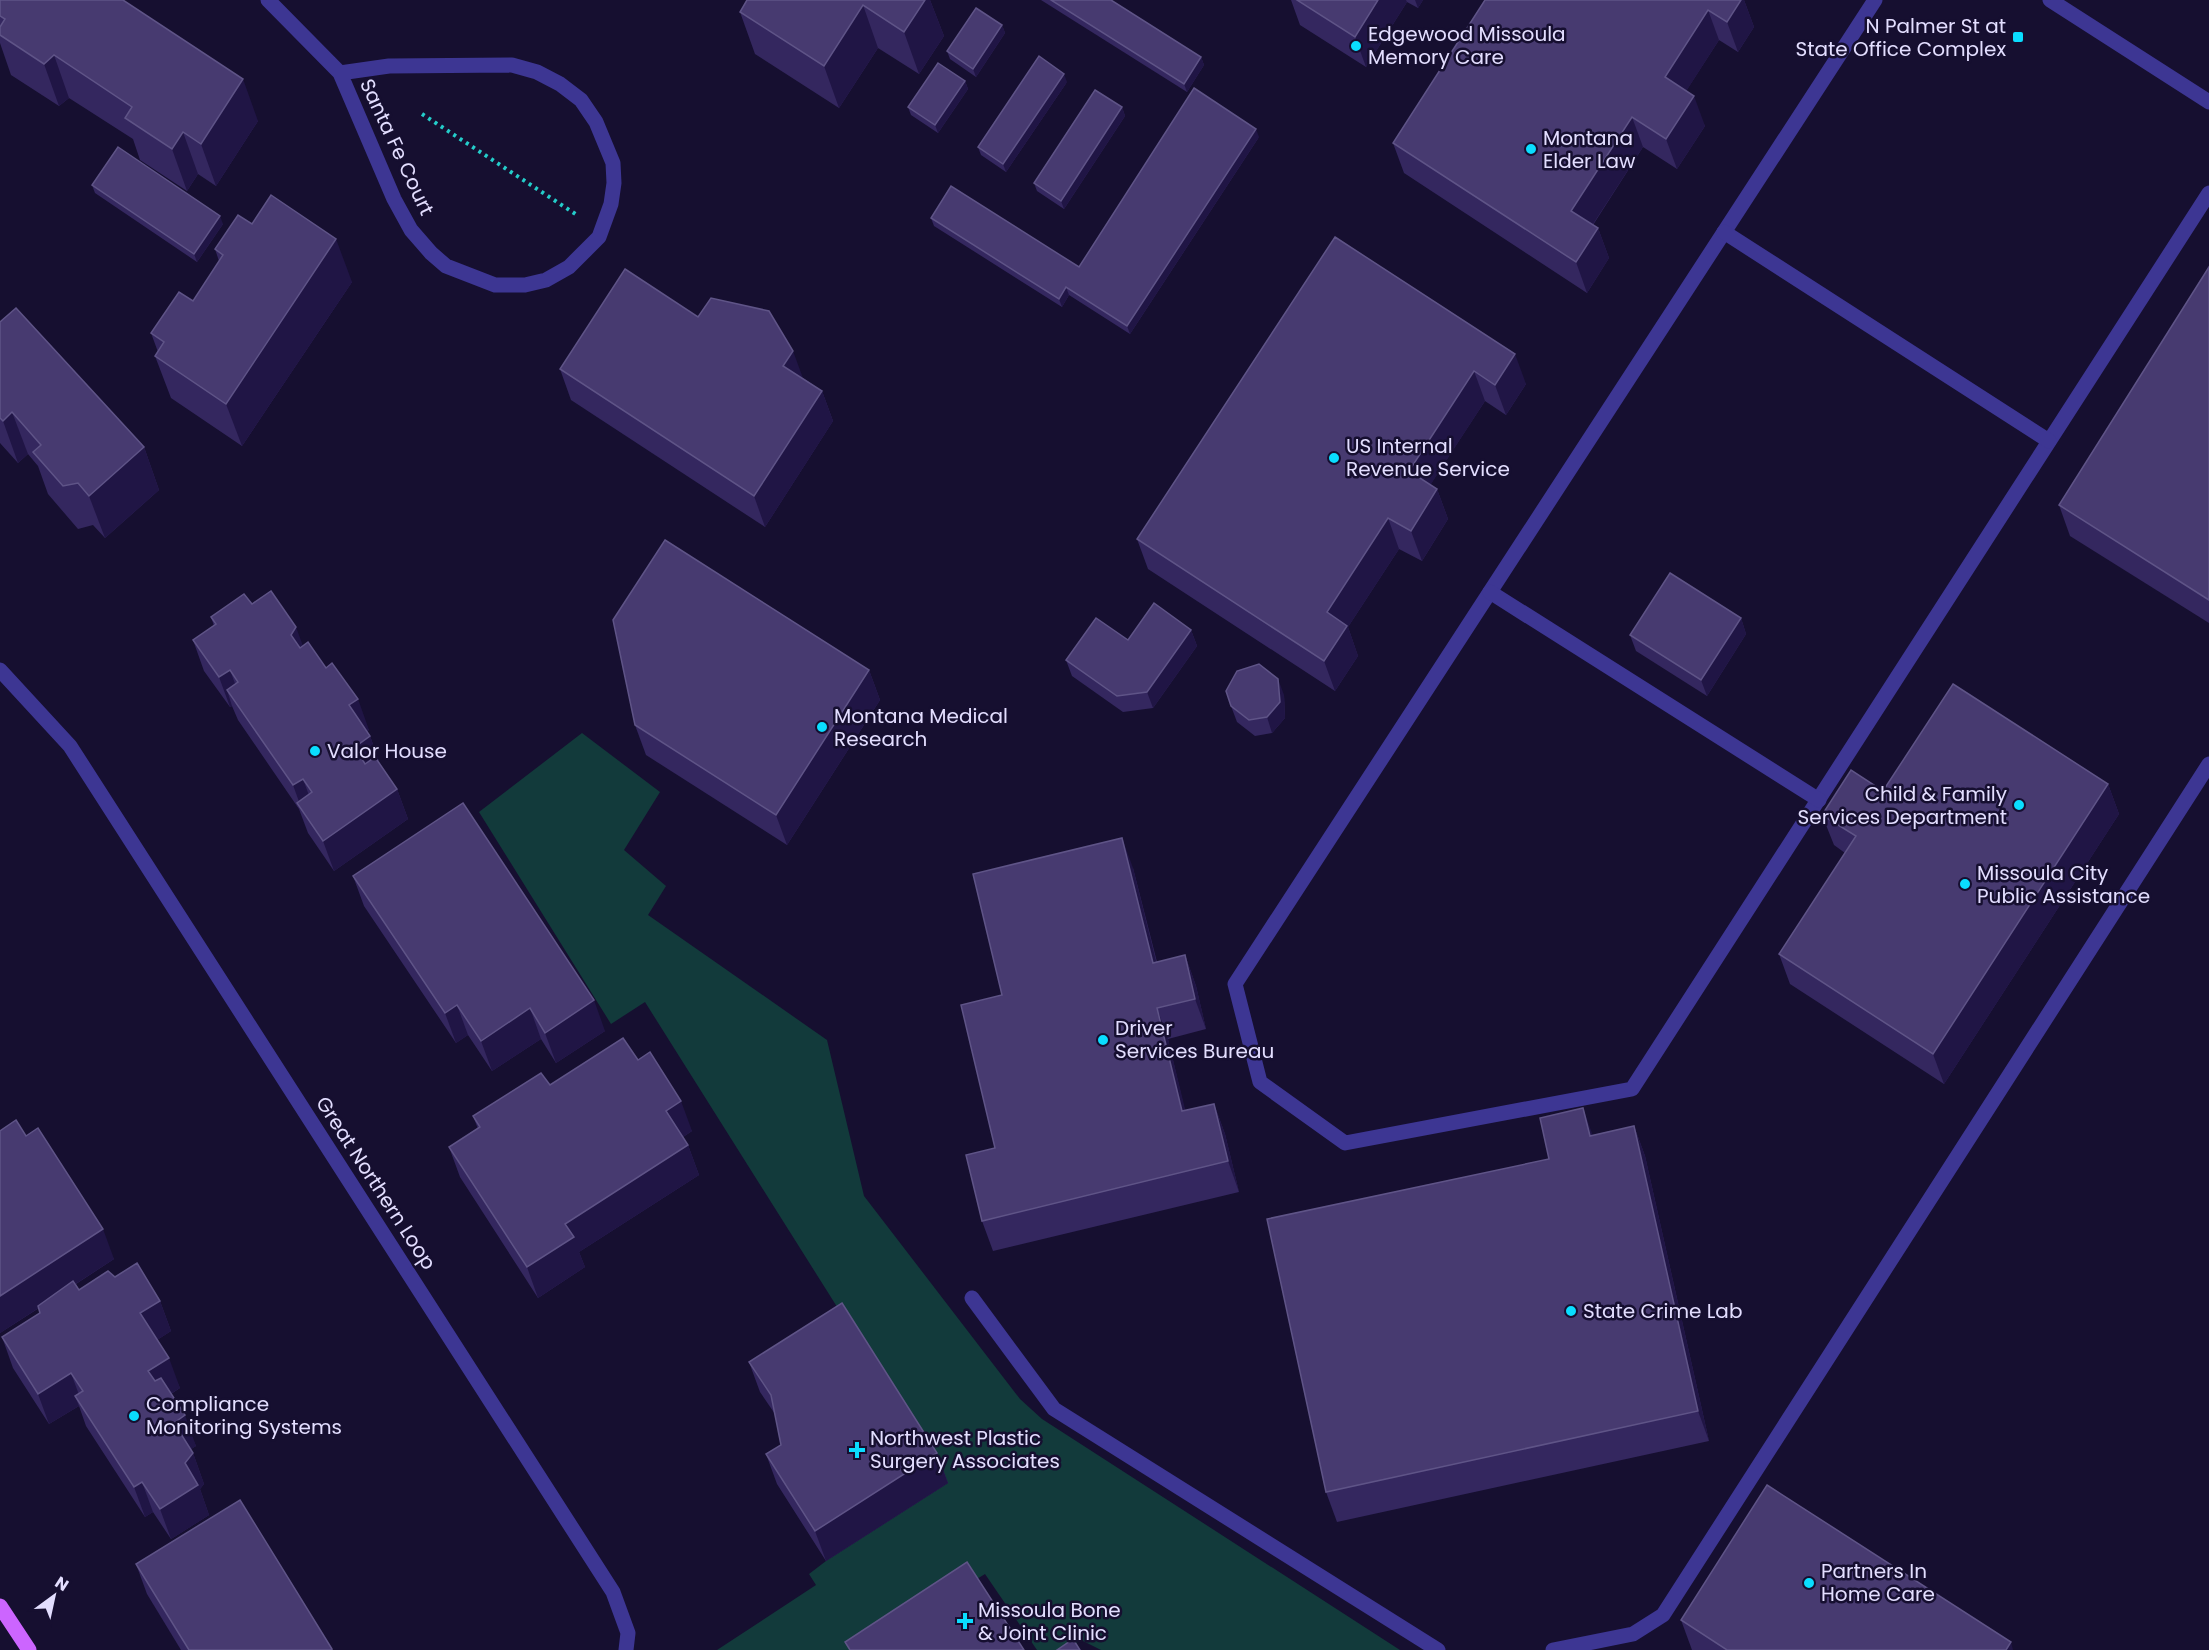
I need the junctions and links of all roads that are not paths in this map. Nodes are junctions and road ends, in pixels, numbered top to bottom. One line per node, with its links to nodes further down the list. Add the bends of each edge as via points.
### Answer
1 (268, 0): 4 (street, Santa Fe Court)
2 (1875, 0): 7 (street)
3 (2050, 0): 5 (street)
4 (340, 73): 4 (street, Santa Fe Court, via 411,230 446,266 495,285 525,285 546,280 569,267 598,237 611,204 613,163 596,122 581,100 560,84 512,65 389,66)
5 (2209, 102)
6 (2209, 193): 8 (street)
7 (1724, 232): 8 (street); 9 (street)
8 (2049, 441): 12 (street)
9 (1490, 592): 12 (street); 12 (street, via 1235,984 1260,1082 1345,1143 1632,1089)
10 (0, 670): 16 (street, Great Northern Loop, via 70,746 612,1592 628,1633)
11 (2209, 764): 18 (street, via 1663,1615 1633,1634)
12 (1819, 800)
13 (972, 1298): 17 (street, via 1054,1409)
14 (0, 1606): 15 (main road)
15 (29, 1650)
16 (626, 1650)
17 (1438, 1650)
18 (1553, 1650)

